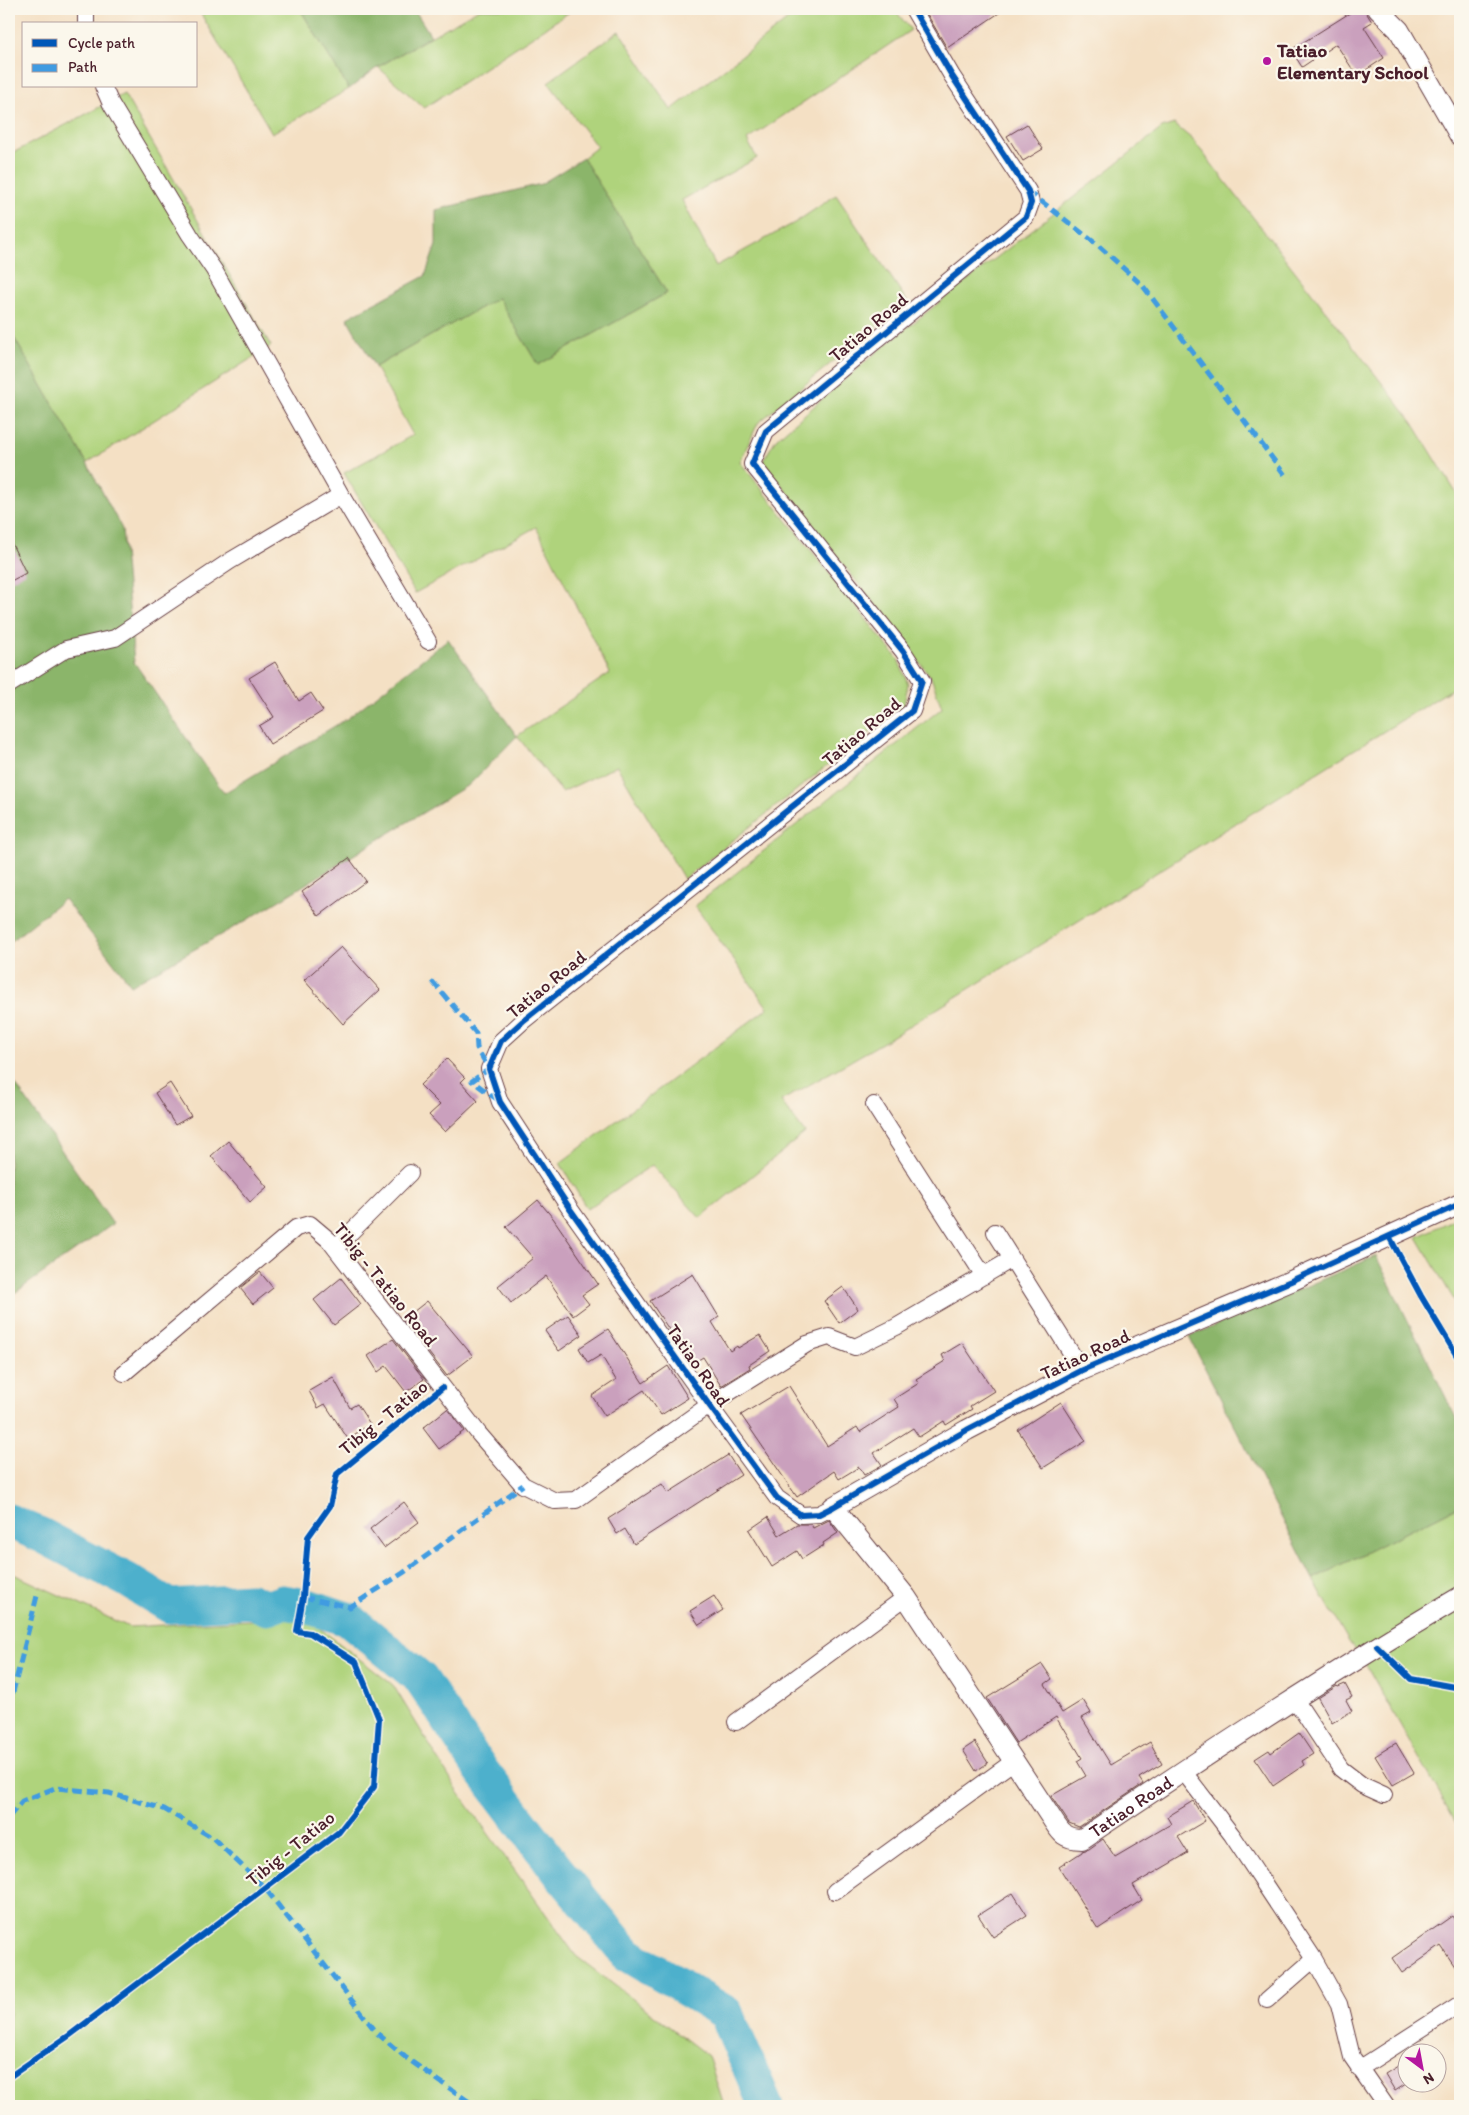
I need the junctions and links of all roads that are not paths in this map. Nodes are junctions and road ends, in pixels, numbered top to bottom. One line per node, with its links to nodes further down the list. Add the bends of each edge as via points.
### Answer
1 (86, 9): 4 (street)
2 (913, 9): 19 (street, Tatiao Road, via 952,76 1028,191 1031,203 1026,217 766,431 752,464 903,651 922,681 912,711 523,1021 500,1041 489,1069 505,1110 570,1209)
3 (1378, 9): 6 (street, via 1399,30)
4 (86, 22)
5 (104, 88): 7 (street, via 185,227 214,270)
6 (1460, 136)
7 (341, 495): 8 (street); 9 (street, via 230,561 115,638 66,649)
8 (428, 641)
9 (9, 686)
10 (874, 1105): 16 (street)
11 (410, 1173): 14 (street)
12 (1460, 1204): 17 (street, Tatiao Road, via 1291,1281)
13 (995, 1232): 15 (street)
14 (335, 1248): 18 (street, Tibig - Tatiao Road, via 310,1224 296,1228); 20 (street, Tibig - Tatiao Road, via 466,1419)
15 (1012, 1259): 16 (street); 17 (street)
16 (984, 1276): 19 (street, via 855,1347 829,1337 807,1344)
17 (1082, 1370): 21 (street, Tatiao Road, via 967,1430)
18 (124, 1373)
19 (709, 1405): 20 (street, Tatiao Road, via 576,1500 555,1501); 21 (street, Tatiao Road, via 777,1498 801,1515 819,1514)
20 (524, 1485)
21 (833, 1507): 22 (street, Tatiao Road)
22 (906, 1597): 25 (street); 26 (street, Tatiao Road)
23 (1460, 1597): 24 (street, Tatiao Road)
24 (1294, 1698): 27 (street, Tatiao Road); 28 (street, via 1341,1769)
25 (736, 1722)
26 (1014, 1761): 27 (street, Tatiao Road, via 1061,1832 1070,1839 1082,1839); 29 (street)
27 (1183, 1771): 30 (street, via 1232,1835)
28 (1384, 1795)
29 (835, 1891)
30 (1314, 1959): 31 (street); 33 (street, via 1339,2004 1352,2057)
31 (1267, 2000)
32 (1460, 2004): 33 (street)
33 (1359, 2069): 34 (street)
34 (1386, 2106)

